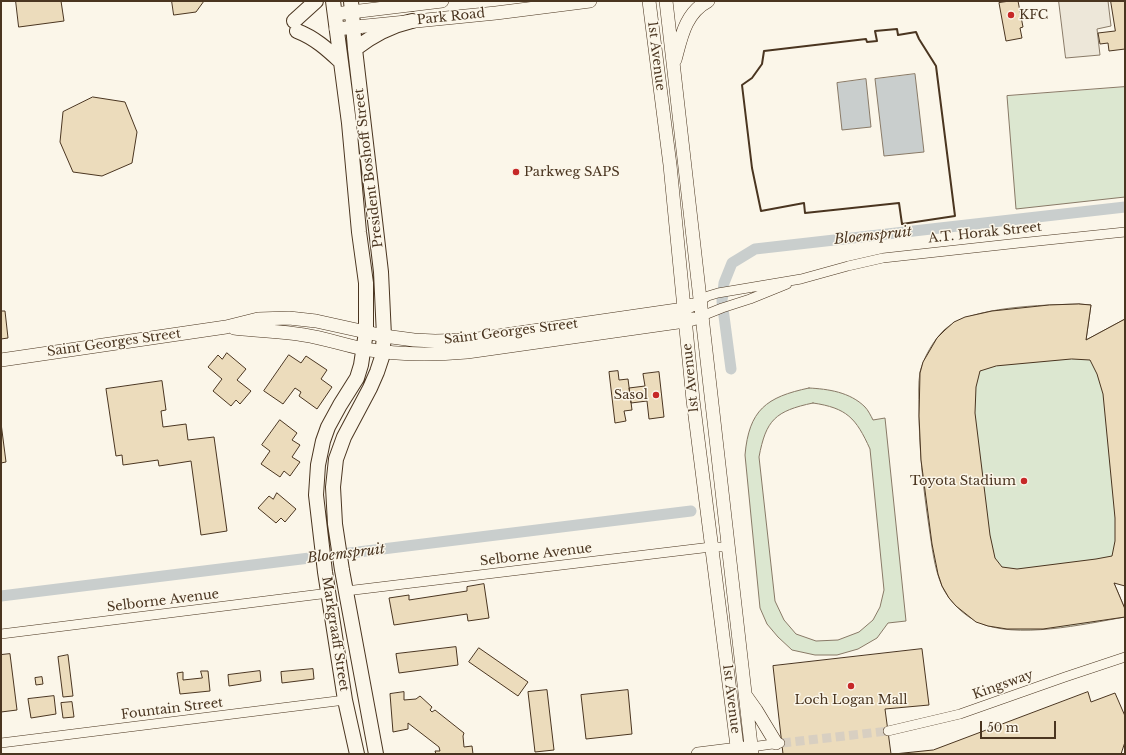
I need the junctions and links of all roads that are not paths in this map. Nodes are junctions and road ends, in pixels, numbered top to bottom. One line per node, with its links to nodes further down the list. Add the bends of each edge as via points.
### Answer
1 (316, 1): 14 (main road, via 295,26 320,43)
2 (442, 1): 7 (street, Park Road)
3 (590, 1): 10 (street, Park Road)
4 (649, 1): 19 (street, 1st Avenue, via 670,165)
5 (666, 1): 15 (street, 1st Avenue)
6 (708, 1): 15 (street, via 687,21)
7 (405, 3): 8 (street, Park Road)
8 (352, 6): 9 (street, Park Road); 11 (main road, President Boshoff Street)
9 (334, 8): 12 (main road, President Boshoff Street)
10 (412, 21): 11 (street, Park Road); 13 (main road, via 379,32)
11 (354, 28): 12 (street, Park Road); 13 (main road, President Boshoff Street)
12 (336, 29): 14 (main road, President Boshoff Street)
13 (355, 49): 23 (main road, President Boshoff Street, via 381,272)
14 (341, 62): 22 (main road, President Boshoff Street, via 366,283)
15 (673, 65): 18 (street, 1st Avenue)
16 (1125, 232): 17 (street, A.T. Horak Street, via 905,255)
17 (801, 278): 18 (street, A.T. Horak Street, via 718,293); 20 (street, A.T. Horak Street, via 750,300)
18 (700, 301): 19 (street, Saint Georges Street); 20 (street, 1st Avenue)
19 (684, 315): 20 (street, Saint Georges Street); 23 (street, Saint Georges Street, via 471,340 435,341); 25 (street, Saint Georges Street, via 468,352 434,355); 27 (street, 1st Avenue)
20 (702, 316): 28 (street, 1st Avenue)
21 (226, 327): 22 (street, Saint Georges Street, via 258,319 289,318); 24 (street, Saint Georges Street, via 305,335); 26 (street, Saint Georges Street)
22 (366, 332): 23 (street, Saint Georges Street); 24 (main road, Markgraaff Street)
23 (384, 336): 25 (main road, Markgraaff Street)
24 (363, 349): 25 (street, Saint Georges Street); 30 (main road, Markgraaff Street, via 357,378 328,427 318,465 316,495)
25 (382, 351): 29 (main road, Markgraaff Street, via 372,382 336,459 333,487)
26 (1, 360)
27 (711, 547): 28 (street, Selborne Avenue); 29 (street, Selborne Avenue); 40 (street, 1st Avenue)
28 (729, 547): 34 (street, 1st Avenue)
29 (346, 591): 33 (main road, Markgraaff Street)
30 (329, 593): 31 (street, Selborne Avenue); 35 (main road, Markgraaff Street)
31 (1, 634)
32 (1125, 657): 36 (street, Kingsway, via 960,714)
33 (363, 690): 35 (main road); 42 (main road, Markgraaff Street)
34 (746, 696): 38 (street); 39 (street, 1st Avenue)
35 (345, 700): 37 (street, Fountain Street); 41 (main road, Markgraaff Street)
36 (888, 730)
37 (1, 743)
38 (778, 746): 39 (street)
39 (752, 750): 40 (street)
40 (737, 751): 43 (street)
41 (357, 754)
42 (376, 754)
43 (698, 754)

